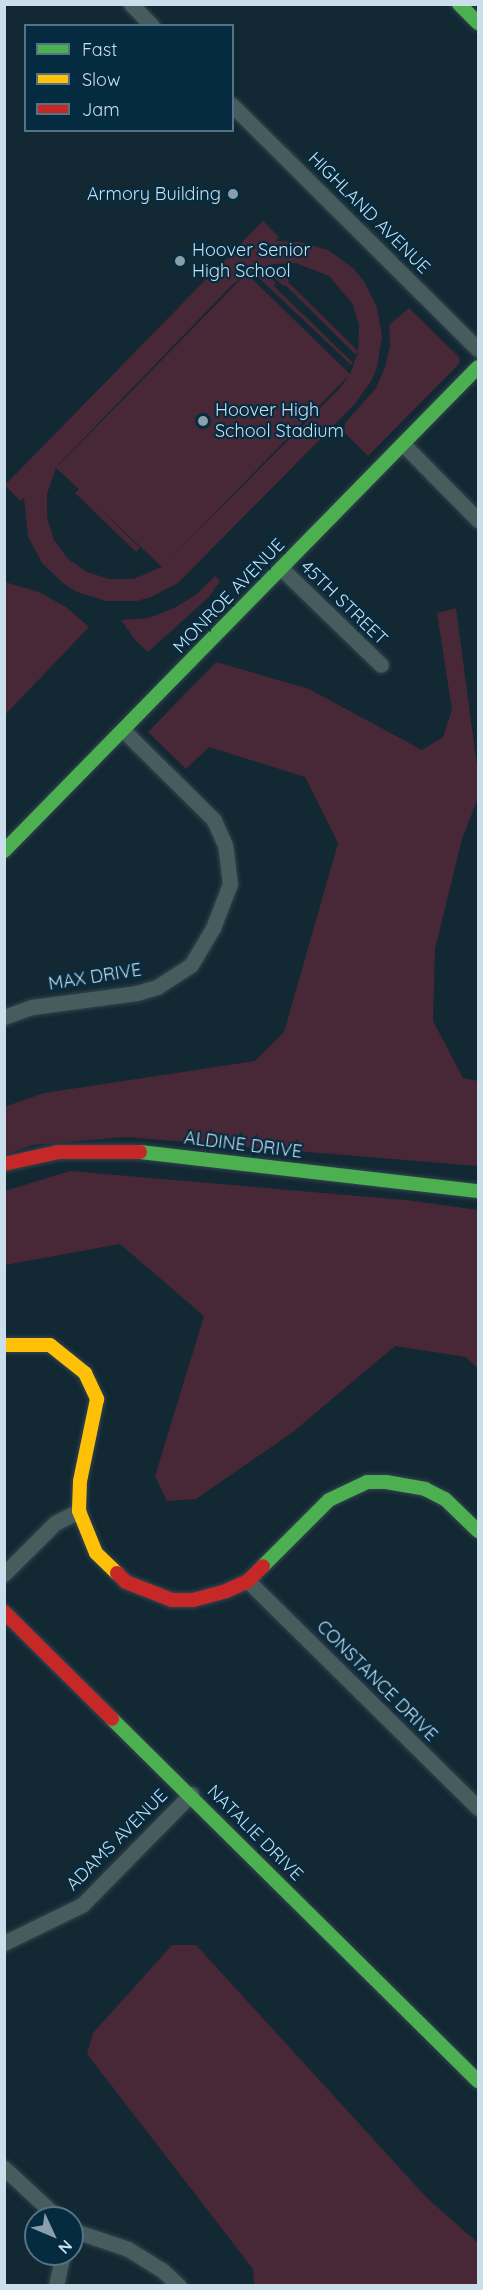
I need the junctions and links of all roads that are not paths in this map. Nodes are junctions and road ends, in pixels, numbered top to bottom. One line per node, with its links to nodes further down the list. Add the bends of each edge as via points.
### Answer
1 (131, 4): 4 (street)
2 (459, 4): 3 (street)
3 (478, 23)
4 (150, 24)
5 (234, 107): 6 (street, HIGHLAND AVENUE)
6 (478, 349)
7 (478, 367): 8 (street, MONROE AVENUE)
8 (403, 444): 9 (street); 10 (street, MONROE AVENUE)
9 (478, 520)
10 (281, 568): 11 (street, 45TH STREET); 12 (street, MONROE AVENUE)
11 (381, 665)
12 (123, 730): 13 (street, MONROE AVENUE); 14 (street, MAX DRIVE, via 214,820 225,845 230,884 213,928 191,965 157,987 32,1007)
13 (4, 851)
14 (4, 1017)
15 (4, 1164): 16 (street, ALDINE DRIVE, via 58,1152 124,1150)
16 (478, 1191)
17 (4, 1345): 18 (street, via 50,1345 85,1373 97,1399 80,1481)
18 (79, 1511): 20 (street, via 55,1523); 21 (street, via 96,1552 126,1582 172,1600 193,1600 226,1592)
19 (478, 1531): 21 (street, via 445,1499 425,1489 367,1482 329,1500)
20 (4, 1574)
21 (248, 1581): 24 (street, CONSTANCE DRIVE)
22 (4, 1612): 23 (street, NATALIE DRIVE)
23 (190, 1794): 25 (street, ADAMS AVENUE, via 82,1905); 26 (street, NATALIE DRIVE)
24 (478, 1808)
25 (4, 1942)
26 (478, 2081)
27 (4, 2168): 28 (street)
28 (45, 2206)
29 (84, 2234): 32 (street, via 128,2250 162,2270)
30 (60, 2266): 31 (street)
31 (56, 2286)
32 (179, 2286)

